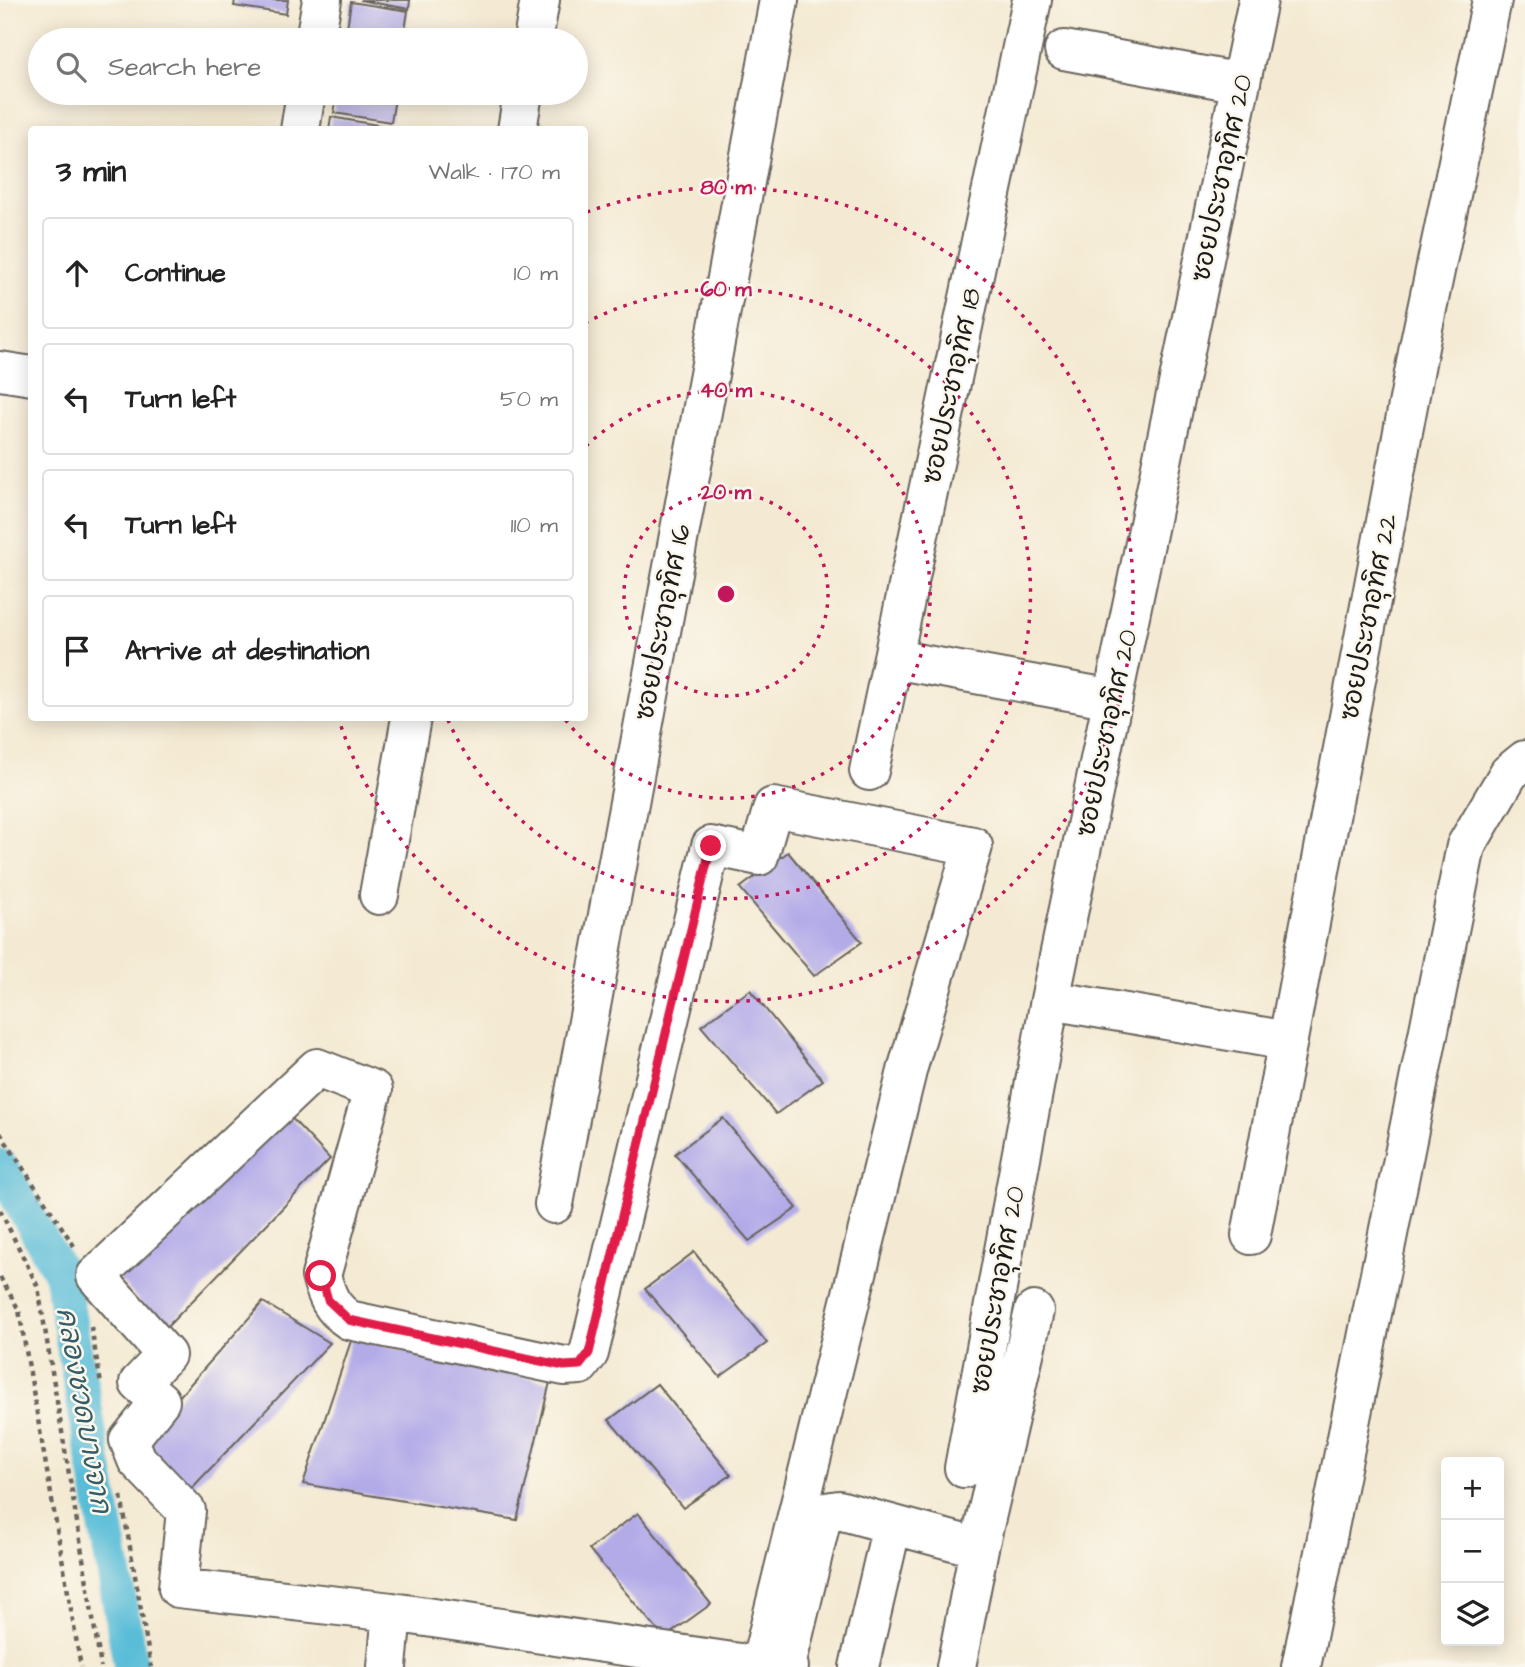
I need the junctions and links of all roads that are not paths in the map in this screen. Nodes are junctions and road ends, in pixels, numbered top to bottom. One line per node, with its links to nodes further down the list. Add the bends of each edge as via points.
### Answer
1 (322, 0): 7 (street)
2 (540, 0): 8 (street)
3 (779, 0): 25 (street, ซอยประชาอุทิศ 16)
4 (1031, 0): 17 (street, ซอยประชาอุทิศ 18)
5 (1258, 0): 10 (street, ซอยประชาอุทิศ 20)
6 (1492, 0): 24 (street, ซอยประชาอุทิศ 22, via 1419,347)
7 (317, 28)
8 (535, 28)
9 (1064, 50): 10 (street)
10 (1241, 83): 18 (street, ซอยประชาอุทิศ 20)
11 (304, 105): 13 (street)
12 (521, 105): 14 (street)
13 (301, 126)
14 (518, 126)
15 (0, 371): 16 (street)
16 (28, 375)
17 (894, 659): 18 (street); 21 (street, ซอยประชาอุทิศ 18)
18 (1113, 699): 23 (street, ซอยประชาอุทิศ 20)
19 (410, 721): 22 (street)
20 (1525, 760): 36 (street, via 1509,773 1466,846)
21 (869, 771)
22 (379, 895)
23 (1050, 1000): 24 (street); 28 (street, ซอยประชาอุทิศ 20)
24 (1288, 1041): 26 (street, ซอยประชาอุทิศ 22)
25 (554, 1204)
26 (1251, 1235)
27 (1034, 1311): 30 (street)
28 (964, 1468)
29 (892, 1525): 30 (street); 33 (street, via 839,1510 826,1512); 34 (street)
30 (979, 1548): 35 (street)
31 (392, 1612): 31 (street, via 178,1588 186,1511 137,1460 130,1440 160,1401 139,1383 166,1355 96,1276 317,1068 373,1090 321,1276 337,1312 349,1320 564,1366 580,1365 589,1353 711,846 759,856 774,807 973,846 908,1067 760,1666); 32 (street)
32 (387, 1667)
33 (789, 1667)
34 (859, 1667)
35 (956, 1667)
36 (1301, 1667)

